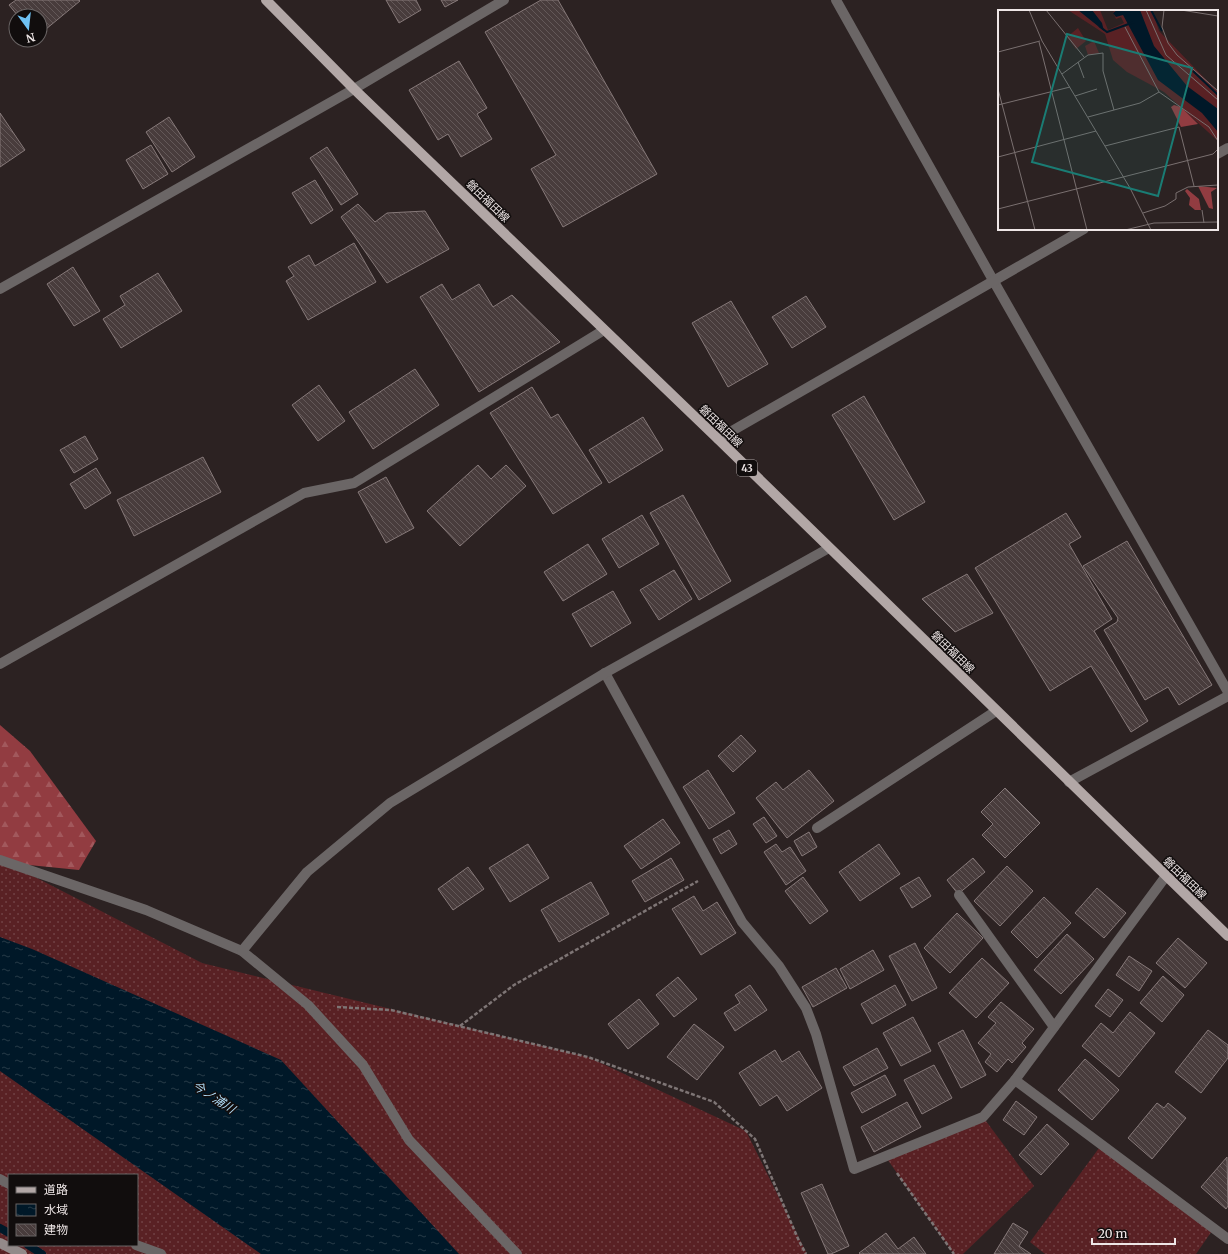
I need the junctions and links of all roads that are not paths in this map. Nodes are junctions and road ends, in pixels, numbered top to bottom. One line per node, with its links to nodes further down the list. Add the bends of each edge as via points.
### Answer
1 (266, 0): 4 (main road, 磐田福田線 / 43)
2 (504, 0): 4 (street)
3 (836, 0): 8 (street)
4 (354, 89): 9 (street); 10 (main road, 磐田福田線 / 43)
5 (1228, 148): 6 (street)
6 (1218, 153)
7 (1082, 230): 8 (street)
8 (993, 280): 11 (street); 15 (street)
9 (0, 289)
10 (604, 330): 11 (main road, 磐田福田線 / 43); 13 (street, via 354,483 304,493)
11 (718, 439): 12 (main road, 磐田福田線 / 43)
12 (829, 548): 14 (street); 17 (main road, 磐田福田線 / 43)
13 (0, 664)
14 (605, 673): 24 (street, via 390,803 307,872); 26 (street, via 742,922 778,966 806,1008 816,1034 854,1169 983,1117)
15 (1228, 692)
16 (1228, 696): 18 (street)
17 (996, 711): 18 (main road, 磐田福田線 / 43); 19 (street)
18 (1069, 782): 21 (main road, 磐田福田線 / 43)
19 (817, 828)
20 (0, 860): 24 (street, via 146,910)
21 (1166, 876): 23 (main road, 磐田福田線 / 43); 25 (street)
22 (959, 895): 25 (street)
23 (1228, 936)
24 (242, 950): 32 (street, via 308,1005 363,1065 409,1140)
25 (1054, 1027): 26 (street)
26 (1015, 1080): 27 (street)
27 (1228, 1239)
28 (0, 1243): 30 (street)
29 (138, 1246): 31 (street)
30 (22, 1254)
31 (161, 1254)
32 (517, 1254)

